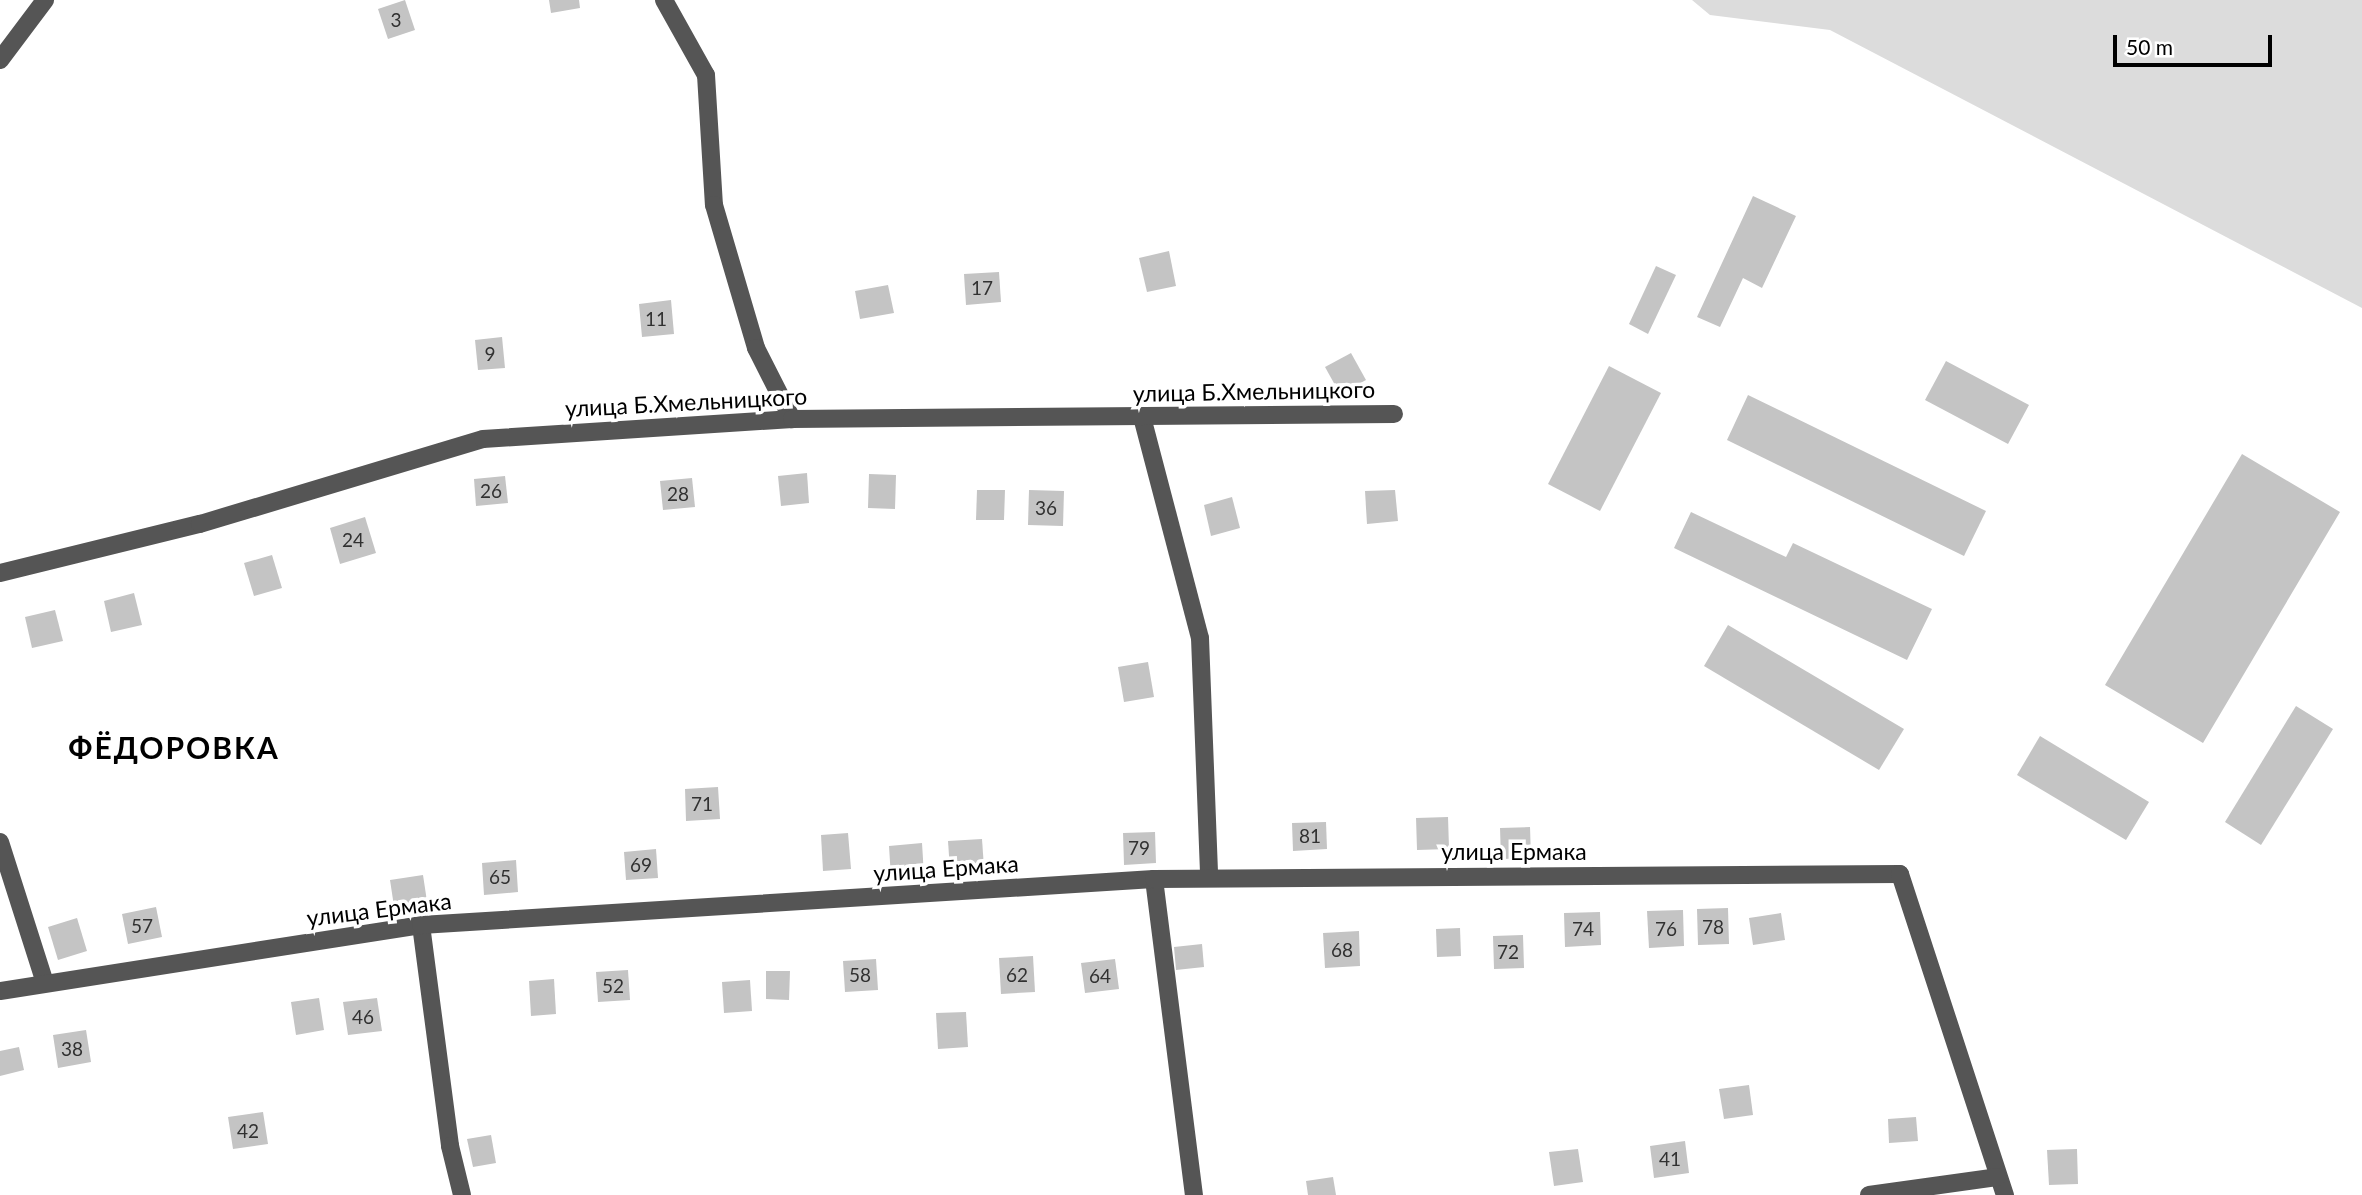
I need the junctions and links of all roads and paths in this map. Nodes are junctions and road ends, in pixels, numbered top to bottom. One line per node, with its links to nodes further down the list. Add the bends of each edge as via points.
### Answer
1 (45, 0): 3 (street)
2 (664, 0): 6 (street, via 706,75 714,205 756,348)
3 (0, 60)
4 (1394, 414): 5 (street, улица Б.Хмельницкого)
5 (1142, 416): 6 (street, улица Б.Хмельницкого); 9 (street, via 1200,638)
6 (792, 419): 7 (street, улица Б.Хмельницкого, via 483,439 200,524)
7 (0, 573)
8 (0, 842): 12 (street)
9 (1209, 876): 10 (street, улица Ермака); 14 (street, улица Ермака, via 1900,874)
10 (1154, 879): 11 (street, улица Ермака); 16 (street)
11 (421, 925): 12 (street, улица Ермака); 15 (street, via 450,1146)
12 (46, 983): 13 (street, улица Ермака)
13 (0, 991)
14 (1997, 1177): 17 (street); 18 (street)
15 (461, 1195)
16 (1194, 1195)
17 (1870, 1195)
18 (2005, 1195)

